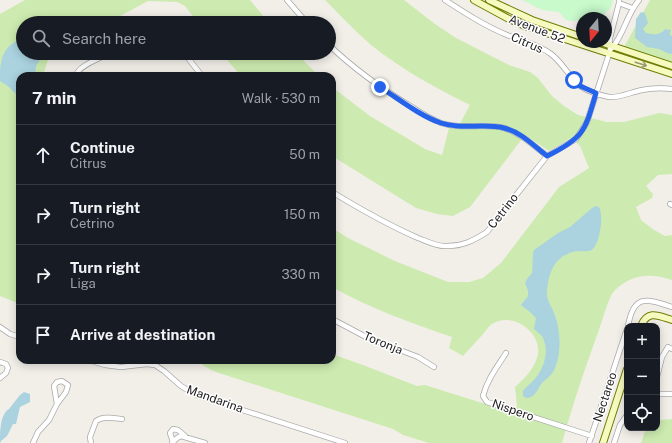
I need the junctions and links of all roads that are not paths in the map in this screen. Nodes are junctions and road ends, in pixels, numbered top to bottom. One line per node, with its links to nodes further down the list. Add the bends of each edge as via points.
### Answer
1 (287, 0): 8 (street)
2 (445, 0): 21 (street, Citrus, via 487,26 540,47 559,61 580,86)
3 (474, 0): 12 (main road, Avenue 52, via 525,26)
4 (489, 0): 11 (main road, Avenue 52, via 527,18)
5 (639, 0): 7 (street)
6 (619, 2): 7 (street); 9 (street)
7 (632, 8): 10 (street)
8 (301, 16)
9 (615, 20): 10 (street); 12 (street, via 610,38)
10 (625, 24): 12 (street)
11 (576, 34)
12 (611, 49): 16 (main road, Avenue 52); 19 (main road, Avenue 52, one-way to 19); 21 (street, Cetrino)
13 (336, 51): 22 (street, via 380,87 440,123 507,129 520,134)
14 (96, 60): 17 (street)
15 (189, 60): 18 (street)
16 (672, 66)
17 (77, 72)
18 (199, 72)
19 (672, 74)
20 (672, 89): 21 (street, Citrus, via 652,89 617,97)
21 (596, 93): 22 (street, Cetrino, via 582,132 571,142)
22 (547, 156): 23 (street, Cetrino, via 487,232 460,246 443,246 427,242)
23 (336, 194)
24 (672, 308): 27 (street, Nectareo, via 645,300 633,310)
25 (672, 320): 28 (main road, via 655,315 648,316)
26 (336, 321): 40 (street, Toronja, via 366,337 418,357)
27 (628, 323)
28 (643, 323)
29 (0, 327): 30 (street)
30 (16, 336)
31 (624, 336): 49 (street, Nectareo)
32 (672, 349): 39 (street, via 668,347)
33 (506, 353): 49 (street, Nispero, via 485,390 483,396 487,402)
34 (0, 362): 41 (street, via 8,368)
35 (102, 364): 36 (street, via 122,367)
36 (147, 364)
37 (147, 364): 38 (street)
38 (155, 365): 54 (street, Mandarina, via 196,395)
39 (660, 365)
40 (434, 367)
41 (0, 378)
42 (624, 378): 56 (main road)
43 (660, 394): 44 (street)
44 (672, 394)
45 (57, 404): 45 (street, via 68,387 62,381 54,386); 51 (street)
46 (122, 419): 52 (street, via 101,418 96,421 90,437)
47 (624, 419): 57 (street)
48 (183, 436): 50 (street); 50 (street, via 178,430 173,430 170,435); 53 (street)
49 (592, 436): 55 (street, Nectareo)
50 (173, 442)
51 (33, 443)
52 (91, 443)
53 (205, 443)
54 (345, 443)
55 (589, 443)
56 (603, 443)
57 (614, 443)

